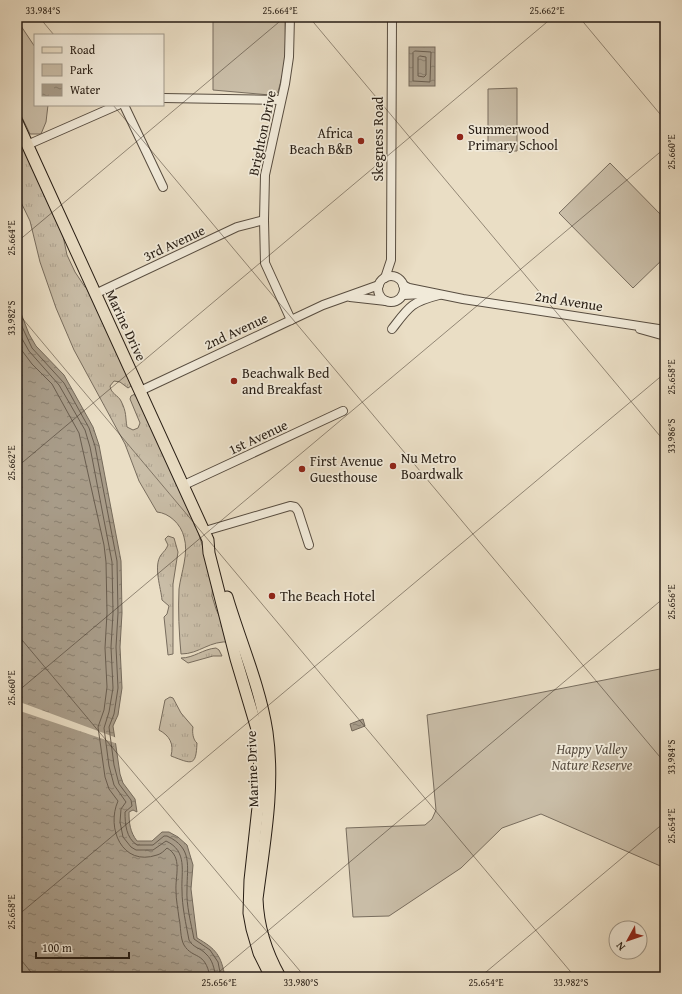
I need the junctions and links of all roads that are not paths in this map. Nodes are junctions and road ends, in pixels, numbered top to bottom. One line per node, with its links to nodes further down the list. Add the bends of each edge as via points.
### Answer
1 (290, 17): 4 (street, Brighton Drive, via 289,57)
2 (392, 17): 11 (street, Skegness Road)
3 (164, 98): 4 (street)
4 (281, 100): 10 (street, Brighton Drive, via 265,175)
5 (116, 106): 8 (street)
6 (124, 106): 9 (street)
7 (17, 122): 8 (main road, Marine Drive)
8 (27, 145): 16 (main road, Marine Drive)
9 (163, 186)
10 (264, 220): 16 (street, 3rd Avenue, via 237,227); 21 (street, Brighton Drive, via 265,263)
11 (391, 260): 12 (street, Skegness Road); 13 (street, Skegness Road)
12 (385, 278): 13 (street); 14 (street)
13 (397, 278): 15 (street)
14 (379, 285): 19 (street, 2nd Avenue); 20 (street, via 381,296)
15 (403, 285): 17 (street, 2nd Avenue); 18 (street)
16 (95, 294): 26 (main road, Marine Drive)
17 (438, 294): 18 (street, 2nd Avenue); 22 (street, 2nd Avenue); 23 (street, via 416,302)
18 (402, 295): 20 (street, via 397,301)
19 (344, 297): 20 (street, 2nd Avenue); 21 (street, 2nd Avenue)
20 (386, 301)
21 (291, 320): 26 (street, 2nd Avenue)
22 (628, 324): 24 (street, 2nd Avenue); 25 (street, 2nd Avenue)
23 (392, 329)
24 (665, 330)
25 (665, 336)
26 (140, 391): 28 (main road, Marine Drive)
27 (343, 411): 28 (street, 1st Avenue)
28 (184, 485): 29 (main road, Marine Drive)
29 (206, 536): 30 (street, via 290,506 298,511); 31 (main road, Marine Drive, via 259,736 260,789 249,913 259,953); 32 (main road, Marine Drive, via 216,558 264,717 268,748 269,805 257,899 258,919 261,935)
30 (309, 545)
31 (271, 977)
32 (280, 977)

